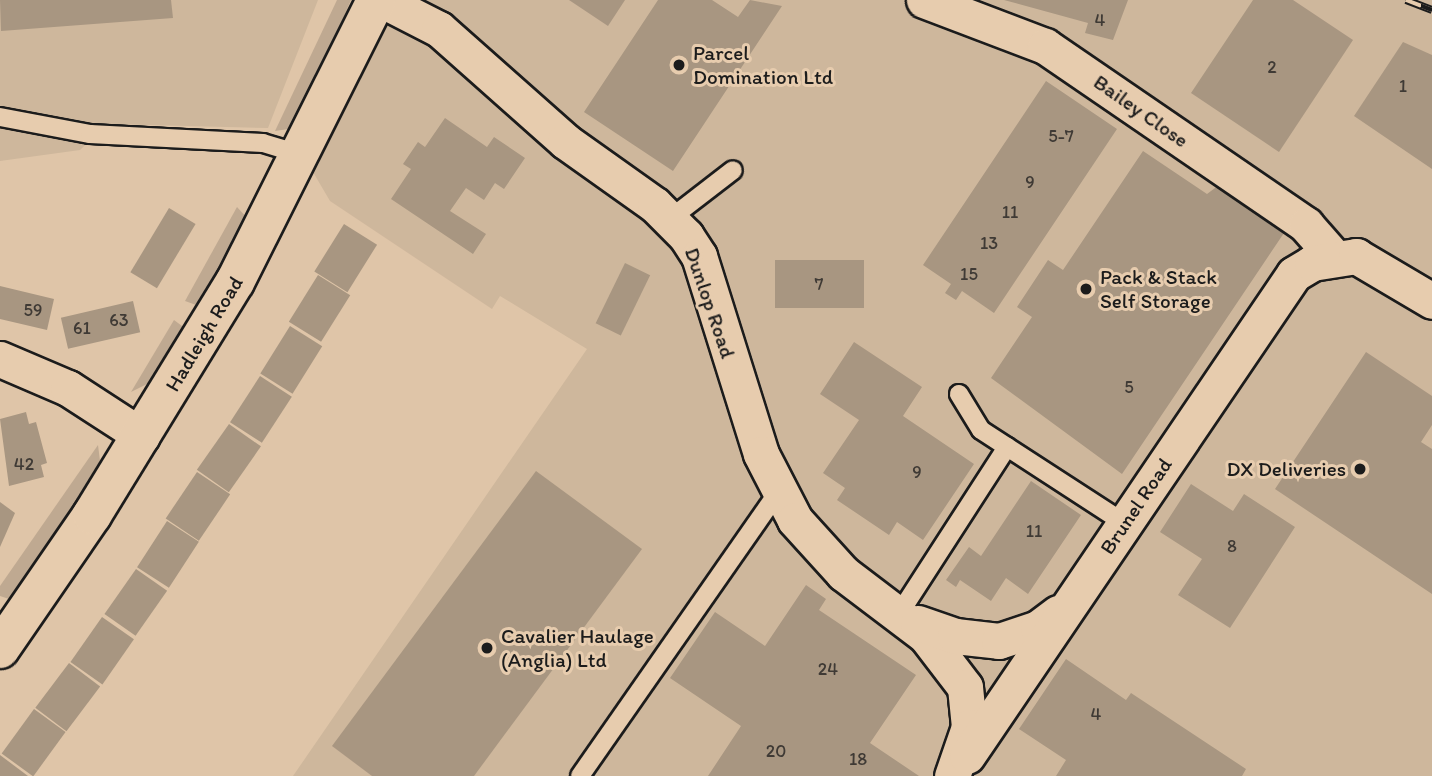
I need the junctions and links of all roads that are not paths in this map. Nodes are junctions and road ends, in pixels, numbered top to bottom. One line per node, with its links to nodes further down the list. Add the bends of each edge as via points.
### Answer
1 (376, 0): 5 (street, Hadleigh Road)
2 (382, 0): 7 (street, Dunlop Road, via 439,29 565,141)
3 (924, 0): 8 (street, Bailey Close, via 982,17 1064,58 1306,225)
4 (0, 117): 5 (lane, via 90,134 264,142)
5 (303, 155): 12 (street, Hadleigh Road)
6 (733, 170): 7 (lane)
7 (671, 218): 14 (street, Dunlop Road, via 699,257 745,410)
8 (1335, 258): 9 (street, via 1356,256 1380,266); 15 (street, Brunel Road, via 1294,274 1277,295)
9 (1432, 301)
10 (0, 359): 12 (street, via 68,388)
11 (959, 394): 13 (lane, via 981,430)
12 (142, 436): 18 (street, Hadleigh Road)
13 (1007, 447): 15 (lane); 17 (lane)
14 (778, 492): 17 (street, Dunlop Road, via 817,550); 19 (lane)
15 (1124, 523): 16 (street, Brunel Road)
16 (1076, 595): 17 (street, Dunlop Road, via 1038,628 999,641 955,636); 20 (street, Brunel Road)
17 (899, 614): 20 (street, Dunlop Road, via 945,656 965,687 969,727)
18 (0, 649)
19 (580, 776)
20 (953, 776)

